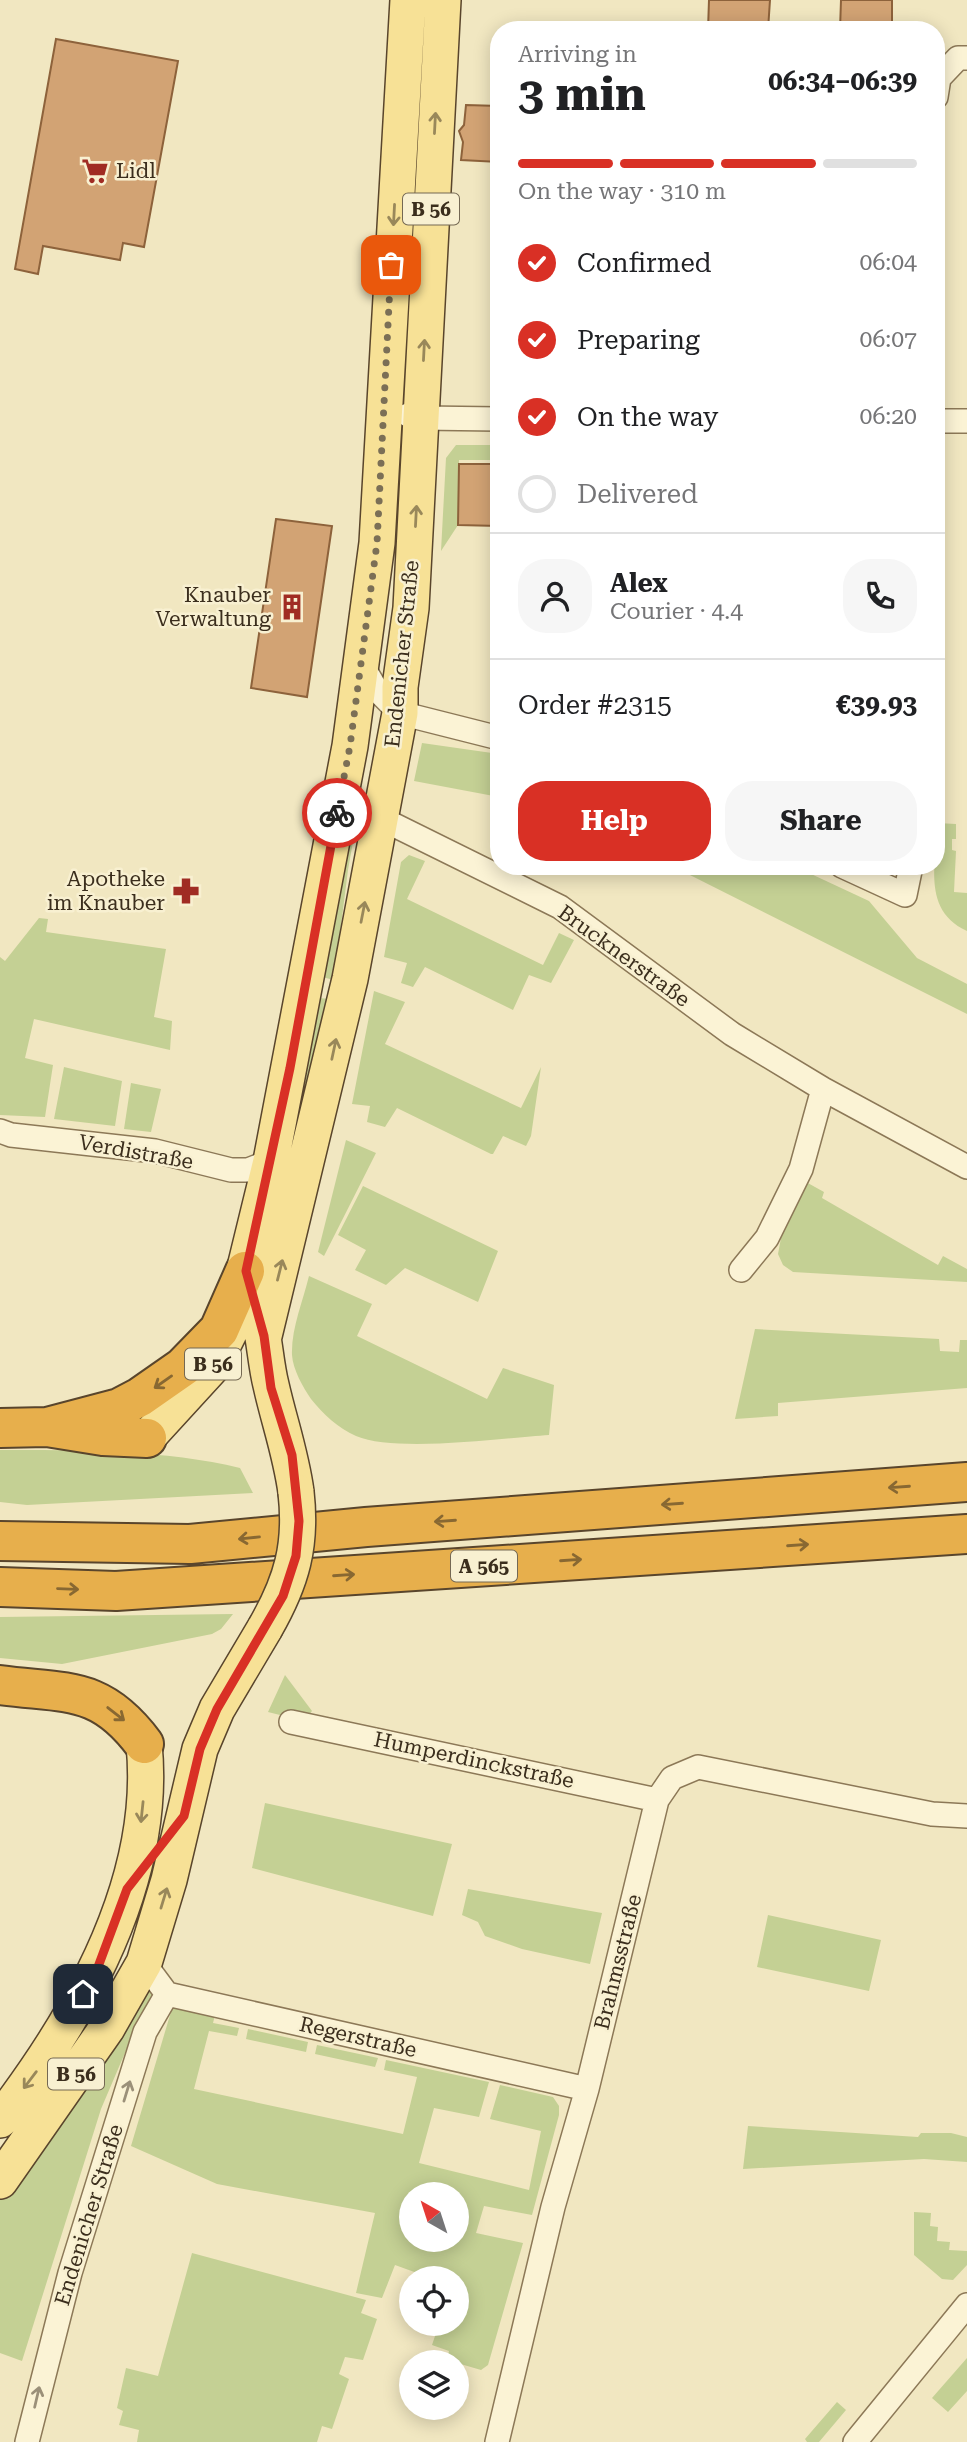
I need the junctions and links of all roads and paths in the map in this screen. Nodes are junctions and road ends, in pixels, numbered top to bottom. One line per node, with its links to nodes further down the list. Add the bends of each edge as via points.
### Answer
1 (408, 0): 5 (main road, Endenicher Straße / B 56, one-way to 5)
2 (443, 0): 6 (main road, Endenicher Straße / B 56, one-way to 2)
3 (967, 58): 4 (street, via 958,58)
4 (945, 72)
5 (383, 409): 6 (street); 10 (main road, Endenicher Straße / B 56, via 377,543)
6 (421, 418): 7 (street); 11 (main road, Endenicher Straße / B 56, one-way to 6, via 411,608)
7 (490, 419)
8 (945, 421): 9 (street)
9 (967, 421)
10 (362, 665): 11 (street, via 376,689); 20 (main road, Endenicher Straße / B 56)
11 (400, 713): 12 (street); 13 (main road, Endenicher Straße / B 56)
12 (490, 736)
13 (380, 818): 14 (street, Brucknerstraße); 24 (main road, Endenicher Straße / B 56, one-way to 13, via 350,979)
14 (490, 872)
15 (495, 875): 18 (street, Brucknerstraße, via 560,907 732,1034)
16 (862, 875): 17 (street, via 905,895)
17 (909, 875)
18 (823, 1089): 21 (street, Brucknerstraße); 22 (street, via 801,1169 767,1238)
19 (0, 1131): 20 (street, Verdistraße, via 155,1151 231,1170 248,1170)
20 (271, 1161): 23 (main road, Endenicher Straße / B 56)
21 (967, 1167)
22 (741, 1270)
23 (246, 1271): 24 (main road, Endenicher Straße / B 56); 25 (highway, one-way to 25, via 219,1330 183,1367 118,1408); 27 (main road, Endenicher Straße / B 56, via 229,1332 212,1367)
24 (264, 1336): 36 (main road, Endenicher Straße / B 56, bridge, via 269,1377 292,1455 299,1521 296,1556 283,1596 217,1709 200,1749)
25 (47, 1427): 26 (highway); 27 (highway)
26 (0, 1428)
27 (147, 1438)
28 (967, 1482): 30 (highway, A 565, one-way to 30, via 190,1544)
29 (967, 1534): 31 (highway, A 565, one-way to 29, via 116,1591)
30 (0, 1541)
31 (0, 1587)
32 (0, 1685): 34 (highway, one-way to 34, via 80,1693 116,1712)
33 (291, 1722): 35 (street, Humperdinckstraße)
34 (144, 1744): 38 (main road, B 56, one-way to 38, via 142,1820)
35 (657, 1800): 37 (street, Brahmsstraße, via 672,1778 698,1767 932,1814); 41 (street, Brahmsstraße)
36 (184, 1816): 38 (main road, Endenicher Straße / B 56); 39 (main road, Endenicher Straße / B 56, one-way to 36)
37 (967, 1816)
38 (127, 1889): 42 (main road, B 56, one-way to 42, via 95,1975 36,2073)
39 (144, 1963): 40 (street); 43 (main road, B 56, via 107,2028)
40 (167, 1994): 41 (street, Regerstraße); 45 (street, Endenicher Straße, one-way to 40, via 70,2273 145,2032)
41 (587, 2089): 46 (street, Brahmsstraße)
42 (0, 2120)
43 (0, 2181)
44 (967, 2305): 47 (street)
45 (27, 2442)
46 (497, 2442)
47 (855, 2442)

